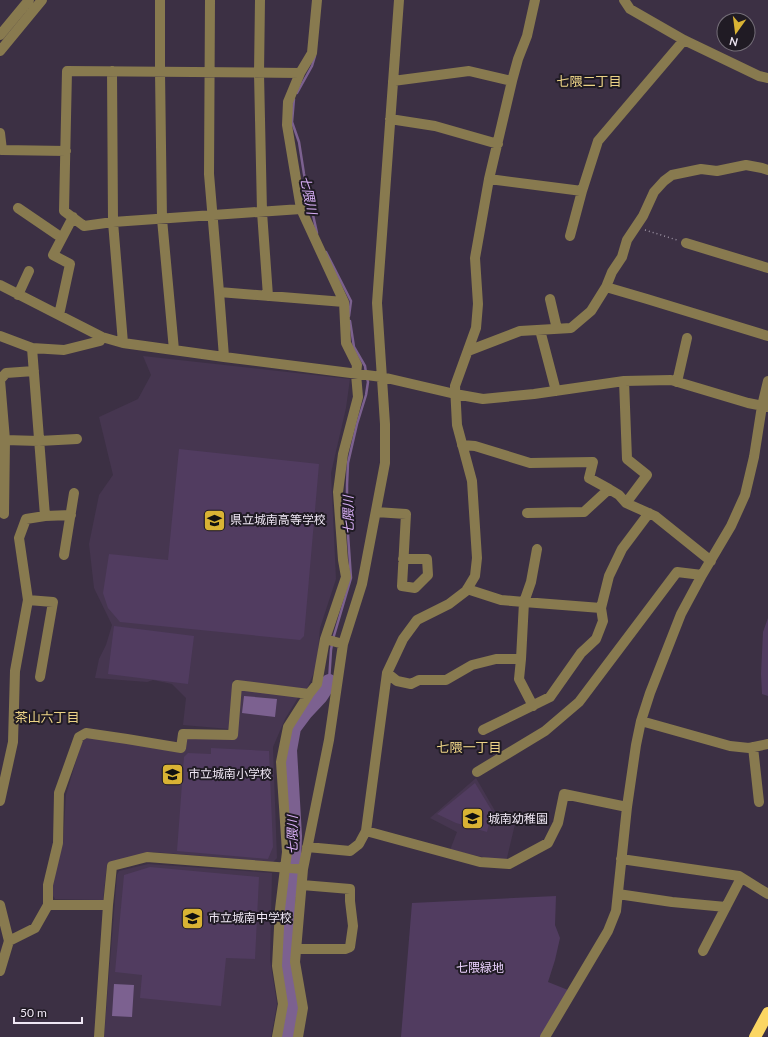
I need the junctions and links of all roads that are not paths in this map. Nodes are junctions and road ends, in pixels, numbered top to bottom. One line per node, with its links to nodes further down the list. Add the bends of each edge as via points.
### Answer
1 (29, 0): 10 (street)
2 (42, 0): 12 (street)
3 (160, 0): 14 (street)
4 (210, 0): 15 (street)
5 (260, 0): 16 (street)
6 (317, 0): 17 (street, via 312,53)
7 (399, 0): 19 (street)
8 (536, 0): 20 (street)
9 (624, 0): 11 (street, via 630,8)
10 (0, 34)
11 (684, 40): 18 (street); 27 (street, via 598,141)
12 (0, 51)
13 (112, 71): 14 (street); 24 (street, via 67,71); 34 (street)
14 (160, 72): 15 (street); 33 (street)
15 (210, 72): 16 (street); 31 (street, via 209,174)
16 (259, 73): 17 (street); 30 (street)
17 (300, 73): 29 (street, via 288,102 287,125)
18 (768, 78)
19 (393, 80): 20 (street, via 469,71); 21 (street)
20 (512, 81): 23 (street)
21 (390, 119): 23 (street, via 435,126); 61 (street, via 377,303)
22 (0, 133): 24 (street, via 2,150)
23 (498, 144): 26 (street)
24 (66, 151): 32 (street, via 64,211)
25 (768, 170): 41 (street, via 746,166 717,171 701,169 672,175 654,192 643,216 627,240 622,257)
26 (489, 179): 27 (street); 57 (street, via 475,258 478,304 476,328)
27 (582, 191): 35 (street)
28 (18, 208): 36 (street)
29 (301, 209): 30 (street); 46 (street)
30 (262, 212): 31 (street); 44 (street)
31 (212, 215): 33 (street); 42 (street)
32 (72, 217): 34 (street, via 84,226); 36 (street)
33 (162, 219): 34 (street); 56 (street)
34 (114, 222): 54 (street)
35 (570, 236)
36 (62, 238): 47 (street, via 53,255 70,264)
37 (686, 244): 38 (street)
38 (768, 268)
39 (29, 271): 43 (street)
40 (0, 286): 43 (street)
41 (606, 287): 48 (street, via 591,311 570,328); 51 (street)
42 (219, 292): 44 (street); 58 (street)
43 (18, 295): 47 (street)
44 (268, 296): 46 (street)
45 (550, 299): 48 (street)
46 (344, 302): 60 (street, via 346,343)
47 (59, 315): 52 (street)
48 (557, 329): 49 (street)
49 (540, 330): 57 (street, via 520,331); 65 (street)
50 (0, 336): 55 (street)
51 (768, 336)
52 (102, 337): 54 (street); 55 (street, via 100,341 64,350)
53 (687, 338): 64 (street)
54 (123, 343): 56 (street)
55 (32, 348): 59 (street)
56 (174, 350): 58 (street)
57 (468, 351): 66 (street, via 455,386)
58 (224, 357): 60 (street)
59 (34, 371): 69 (street, via 6,373 0,380); 70 (street)
60 (359, 374): 61 (street); 90 (street, via 358,397 343,454 338,492 346,578)
61 (379, 376): 66 (street); 75 (street, via 385,424 385,463)
62 (624, 381): 64 (street); 65 (street); 74 (street, via 627,459 647,475)
63 (768, 381): 67 (street)
64 (677, 382): 67 (street)
65 (556, 391): 66 (street, via 483,399)
66 (455, 394): 71 (street, via 456,425)
67 (765, 407): 84 (street, via 745,494)
68 (77, 439): 70 (street)
69 (5, 440): 70 (street); 78 (street)
70 (39, 441): 80 (street)
71 (462, 445): 72 (street, via 475,446 530,463 593,462 589,478); 86 (street, via 472,481 477,558 476,576)
72 (608, 489): 74 (street, via 619,495); 76 (street, via 584,512)
73 (74, 493): 79 (street)
74 (626, 503): 77 (street)
75 (376, 512): 83 (street, via 406,514); 90 (street, via 362,584)
76 (527, 513)
77 (649, 513): 84 (street); 89 (street, via 622,549 609,576)
78 (4, 514)
79 (71, 515): 80 (street); 82 (street)
80 (45, 516): 87 (street, via 26,520 19,538)
81 (537, 549): 88 (street, via 531,582)
82 (64, 556)
83 (403, 559)
84 (711, 561): 85 (street)
85 (702, 575): 96 (street, via 681,614); 100 (street, via 677,572 579,702 545,731)
86 (467, 589): 88 (street, via 501,600); 92 (street, via 449,604 417,620 403,639)
87 (28, 600): 93 (street, via 53,602); 101 (street, via 15,671 13,742)
88 (524, 602): 89 (street); 91 (street)
89 (600, 608): 95 (street, via 603,621 596,639 580,653 550,697)
90 (334, 641): 94 (street, via 317,684); 105 (street, via 329,740)
91 (521, 659): 92 (street, via 496,659 472,665 446,680 419,680 411,684 397,681); 95 (street, via 518,680)
92 (387, 673): 104 (street)
93 (40, 677)
94 (309, 694): 107 (street, via 288,727 281,762 287,852); 114 (street, via 237,685 233,734 183,734 181,748 86,733 79,737 59,793 58,842 48,885)
95 (533, 706): 97 (street)
96 (641, 721): 99 (street, via 730,746); 103 (street)
97 (483, 730)
98 (768, 744): 99 (street)
99 (753, 747): 102 (street)
100 (477, 772)
101 (0, 801)
102 (759, 802)
103 (627, 807): 104 (street, via 564,794 558,823 548,843 509,864 480,862); 106 (street)
104 (366, 831): 105 (street, via 359,844 350,851)
105 (307, 847): 108 (street)
106 (621, 859): 109 (street); 111 (street)
107 (285, 867): 108 (street); 115 (street, via 147,857 112,866); 123 (street, via 277,966 283,1004)
108 (303, 869): 110 (street)
109 (741, 878): 112 (street); 116 (street)
110 (302, 885): 118 (street); 118 (street, via 350,889 353,926 350,947)
111 (618, 894): 116 (street); 125 (street, via 616,911 608,931)
112 (768, 894)
113 (0, 905): 117 (street)
114 (48, 905): 115 (street); 117 (street, via 35,928)
115 (108, 905): 122 (street)
116 (726, 908): 119 (street)
117 (6, 937): 120 (street)
118 (296, 949): 124 (street, via 295,962 303,1008)
119 (703, 950)
120 (0, 971)
121 (768, 1013): 126 (highway)
122 (99, 1037)
123 (277, 1037)
124 (298, 1037)
125 (545, 1037)
126 (755, 1037)

